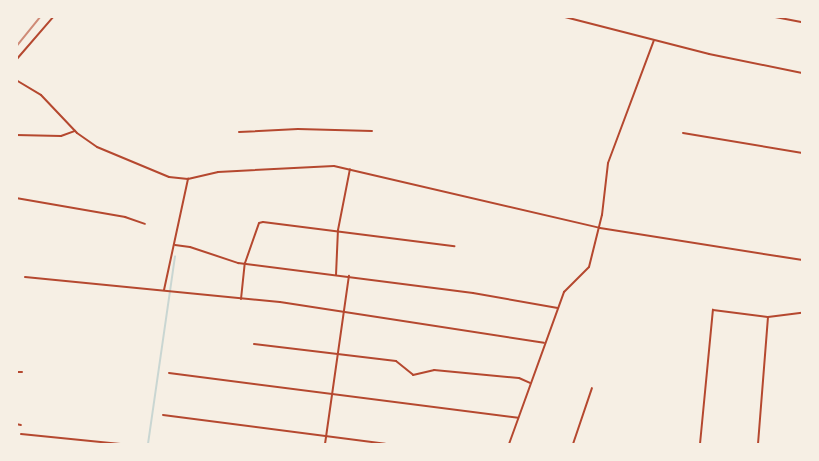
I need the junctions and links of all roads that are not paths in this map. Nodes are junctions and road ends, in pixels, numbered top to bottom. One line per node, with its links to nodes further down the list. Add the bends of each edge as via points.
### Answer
1 (54, 16): 6 (street)
2 (561, 16): 5 (street)
3 (770, 16): 4 (street)
4 (802, 22)
5 (654, 40): 7 (street); 19 (street, via 608,163)
6 (16, 60)
7 (802, 73)
8 (16, 80): 9 (street, via 41,95)
9 (75, 131): 13 (street, via 61,136); 16 (street, via 96,147 169,177)
10 (372, 131): 11 (street)
11 (239, 132)
12 (683, 133): 14 (street)
13 (16, 135)
14 (802, 153)
15 (350, 169): 16 (street, via 334,166 218,172); 19 (street); 20 (street)
16 (188, 180): 21 (street)
17 (16, 198): 18 (street)
18 (145, 224)
19 (600, 228): 23 (street); 30 (street, via 590,267 564,292)
20 (338, 230): 22 (street); 24 (street, via 263,222); 25 (street)
21 (175, 245): 24 (street); 28 (street)
22 (454, 246)
23 (802, 260)
24 (245, 263): 25 (street); 29 (street)
25 (336, 275): 26 (street)
26 (349, 276): 30 (street); 32 (street)
27 (25, 277): 28 (street)
28 (164, 290): 29 (street)
29 (242, 299): 32 (street)
30 (558, 308): 34 (street)
31 (802, 313): 33 (street)
32 (345, 314): 34 (street); 36 (street)
33 (768, 317): 54 (street, via 713,310); 55 (street)
34 (544, 343): 40 (street)
35 (254, 344): 36 (street)
36 (340, 354): 40 (street, via 396,361 413,375 434,370 519,378); 42 (street)
37 (16, 372): 38 (street)
38 (21, 372)
39 (169, 373): 42 (street)
40 (530, 383): 44 (street)
41 (592, 388): 53 (street)
42 (334, 393): 44 (street); 48 (street)
43 (163, 415): 48 (street)
44 (518, 418): 52 (street)
45 (16, 424): 46 (street)
46 (21, 425)
47 (21, 434): 49 (street)
48 (326, 437): 50 (street); 51 (street)
49 (121, 444)
50 (325, 444)
51 (385, 444)
52 (509, 444)
53 (573, 444)
54 (700, 444)
55 (758, 444)

